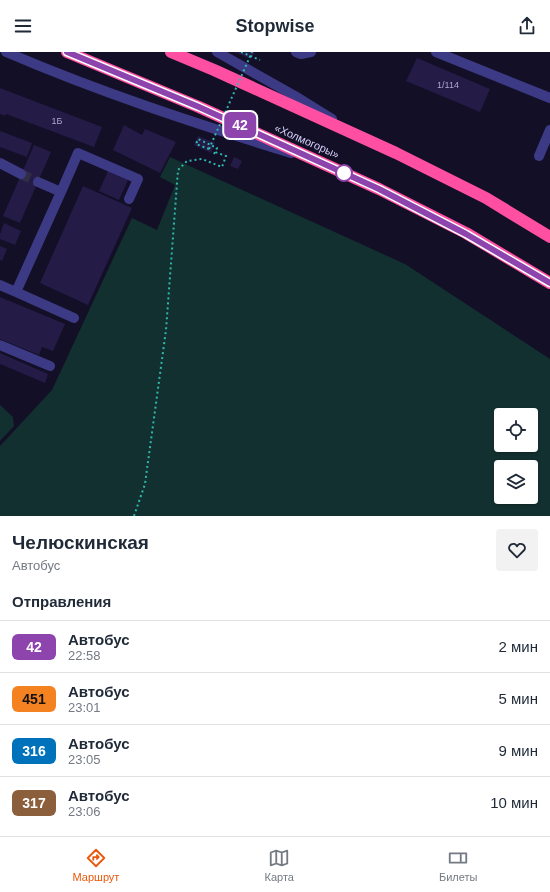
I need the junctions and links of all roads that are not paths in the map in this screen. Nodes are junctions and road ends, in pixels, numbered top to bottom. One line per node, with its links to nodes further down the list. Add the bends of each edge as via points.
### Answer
1 (0, 52): 8 (street)
2 (67, 52): 14 (highway, «Холмогоры»)
3 (170, 52): 11 (highway)
4 (217, 52): 11 (street, via 295,96)
5 (296, 52): 6 (street)
6 (311, 52)
7 (436, 52): 9 (street)
8 (9, 53): 14 (street, via 128,100)
9 (550, 98)
10 (550, 130): 12 (street)
11 (358, 136): 19 (highway, via 486,198)
12 (539, 156)
13 (0, 163): 15 (street)
14 (331, 166): 20 (highway, «Холмогоры», via 466,234)
15 (21, 174)
16 (38, 182): 17 (street)
17 (61, 192): 18 (street, via 78,153 138,179); 22 (street)
18 (129, 199)
19 (550, 237)
20 (550, 283)
21 (0, 285): 22 (street)
22 (16, 292): 23 (street)
23 (74, 318)
24 (0, 345): 25 (street)
25 (50, 366)

